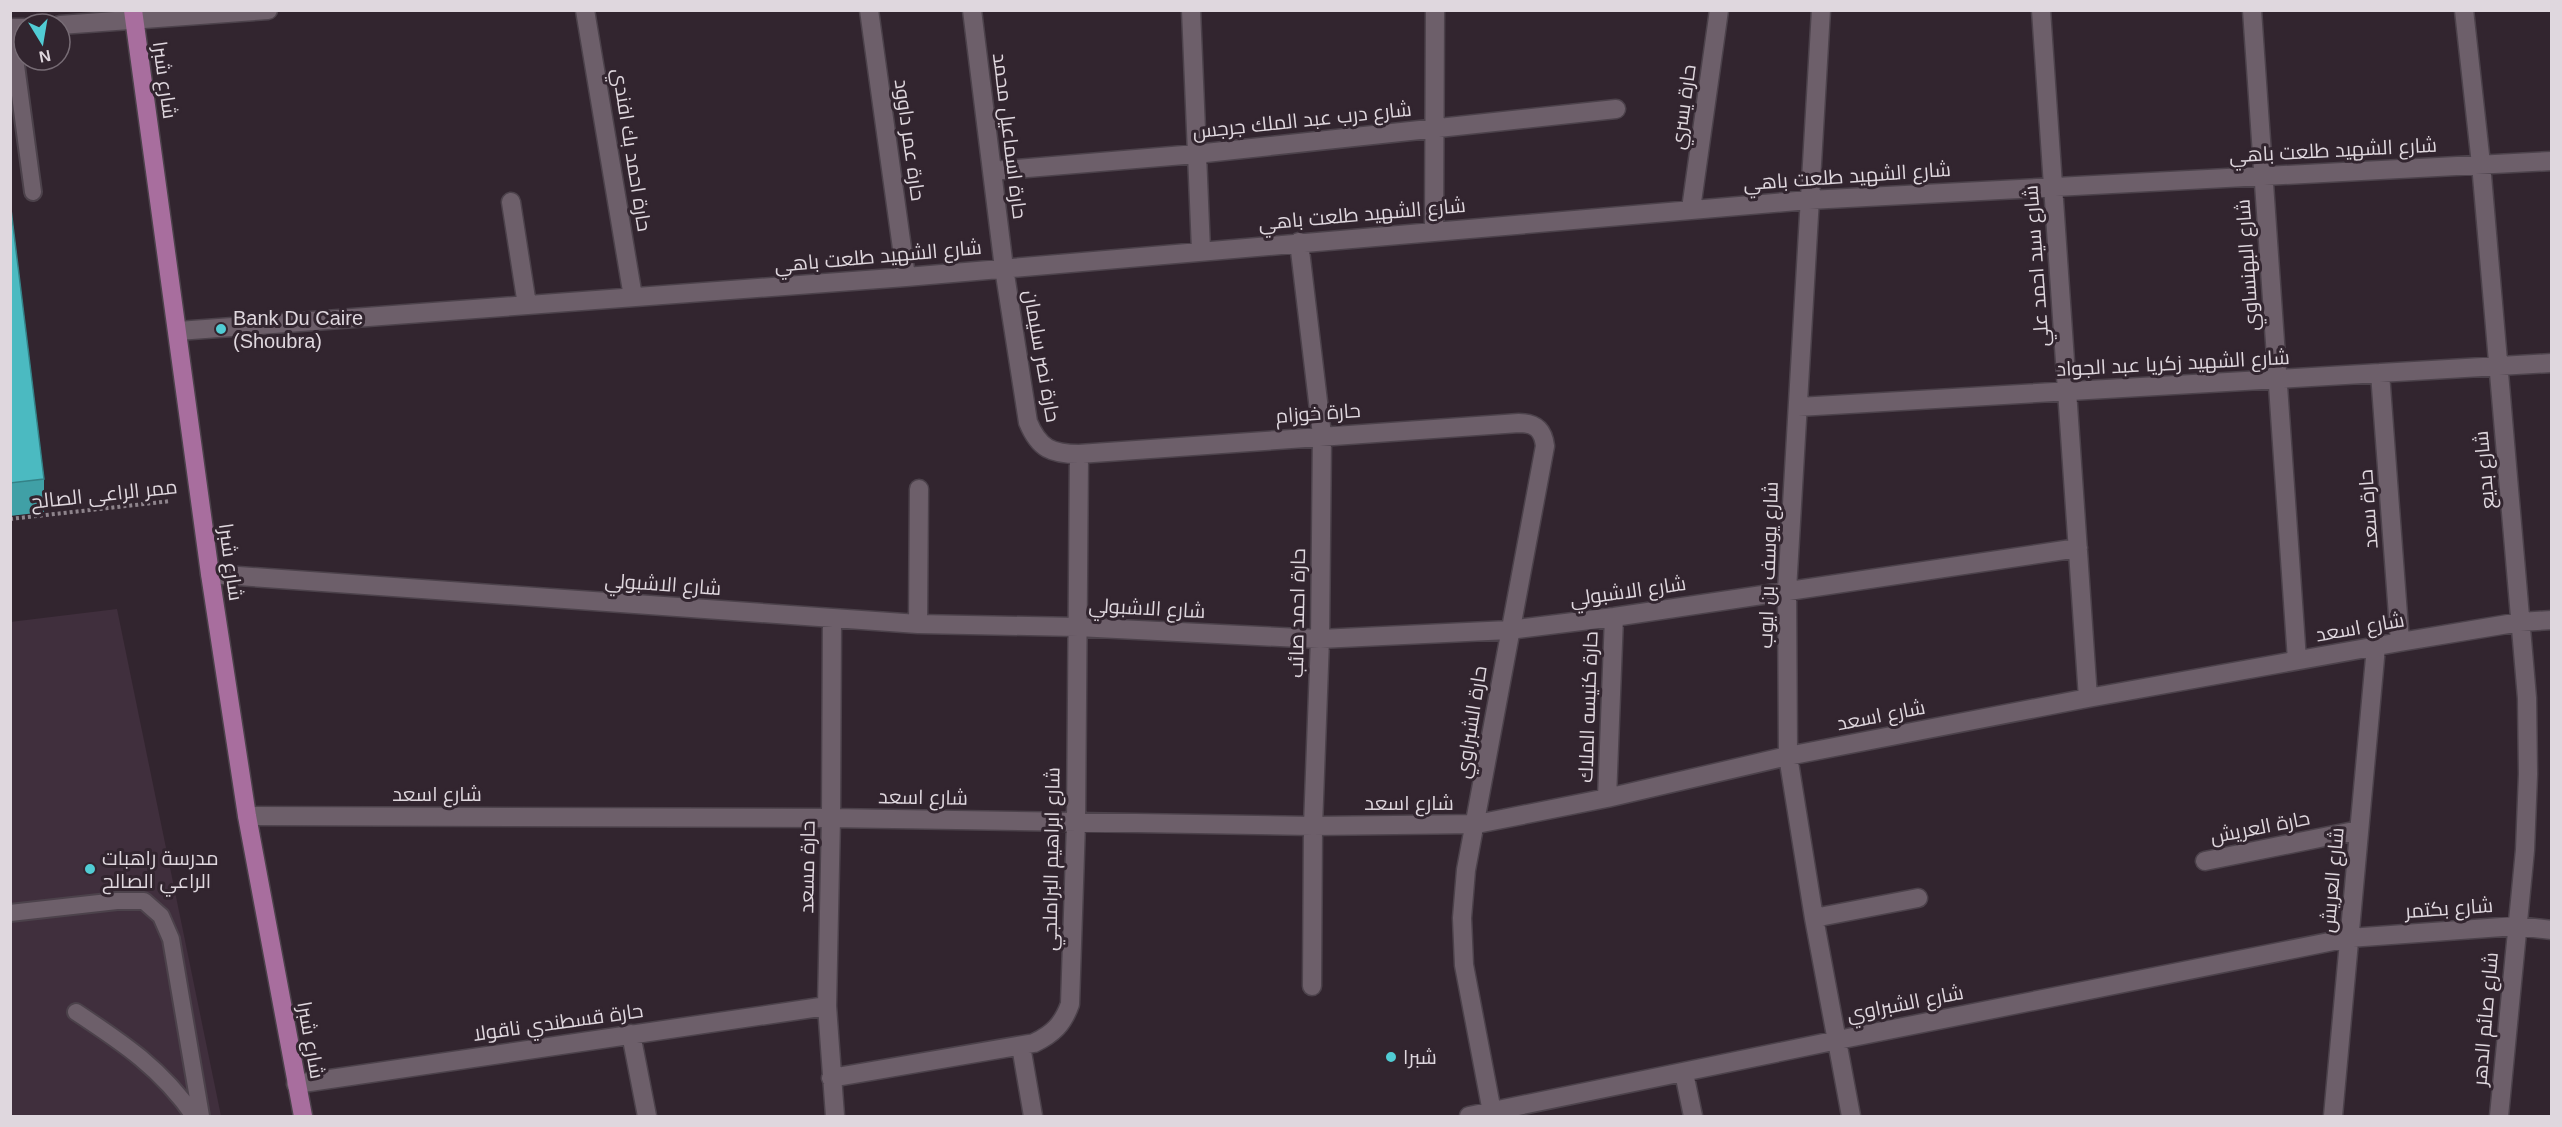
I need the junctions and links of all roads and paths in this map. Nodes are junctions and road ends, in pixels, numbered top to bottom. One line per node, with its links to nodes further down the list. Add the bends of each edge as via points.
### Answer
1 (268, 10): 12 (street)
2 (585, 10): 32 (street, حارة احمد بك افندي)
3 (869, 10): 31 (street, حارة عمر داوود)
4 (972, 10): 20 (street, حارة اسماعيل محمد)
5 (1191, 10): 17 (street)
6 (1435, 10): 16 (street)
7 (1719, 10): 26 (street, حارة يسري)
8 (1821, 10): 24 (street, شارع يوسف بن ايوب)
9 (2041, 10): 22 (street, شارع سيد احمد علي)
10 (2252, 10): 21 (street, شارع البهنساوي)
11 (2464, 10): 19 (street, شارع بديع)
12 (133, 15): 13 (street); 34 (main road, شارع شبرا)
13 (72, 23)
14 (10, 28): 23 (lane)
15 (1616, 109): 16 (street, شارع درب عبد الملك جرجس)
16 (1435, 129): 17 (street, شارع درب عبد الملك جرجس); 27 (street)
17 (1196, 154): 20 (street, شارع درب عبد الملك جرجس); 29 (street)
18 (2552, 161): 19 (street, شارع الشهيد طلعت باهي)
19 (2481, 164): 21 (street, شارع الشهيد طلعت باهي); 36 (street, شارع بديع)
20 (992, 171): 30 (street, حارة اسماعيل محمد)
21 (2264, 176): 22 (street, شارع الشهيد طلعت باهي); 38 (street, شارع البهنساوي)
22 (2054, 187): 24 (street, شارع الشهيد طلعت باهي); 39 (street, شارع سيد احمد علي)
23 (33, 192)
24 (1809, 200): 26 (street, شارع الشهيد طلعت باهي); 40 (street, شارع يوسف بن ايوب)
25 (511, 202): 33 (street)
26 (1691, 209): 27 (street, شارع الشهيد طلعت باهي)
27 (1434, 230): 28 (street, شارع الشهيد طلعت باهي)
28 (1299, 242): 29 (street, شارع الشهيد طلعت باهي); 41 (street, حارة احمد صائب)
29 (1201, 250): 30 (street, شارع الشهيد طلعت باهي)
30 (1004, 268): 31 (street, شارع الشهيد طلعت باهي); 43 (street, حارة نصر سليمان, via 1028,422 1034,437 1046,448 1062,454)
31 (906, 277): 32 (street, شارع الشهيد طلعت باهي)
32 (633, 297): 33 (street, شارع الشهيد طلعت باهي)
33 (527, 305): 34 (street, شارع الشهيد طلعت باهي)
34 (178, 331): 45 (main road, شارع شبرا)
35 (2552, 363): 36 (street, شارع الشهيد زكريا عبد الجواد)
36 (2498, 366): 37 (street, شارع الشهيد زكريا عبد الجواد); 53 (street, شارع بديع)
37 (2380, 373): 38 (street, شارع الشهيد زكريا عبد الجواد); 58 (street, حارة سعد)
38 (2278, 379): 39 (street, شارع الشهيد زكريا عبد الجواد); 60 (street, شارع البهنساوي)
39 (2067, 391): 40 (street, شارع الشهيد زكريا عبد الجواد); 47 (street, شارع سيد احمد علي)
40 (1798, 407): 49 (street, شارع يوسف بن ايوب)
41 (1322, 435): 42 (street, حارة خوزام, via 1529,423 1539,428); 43 (street, حارة خوزام); 57 (street, حارة احمد صائب)
42 (1545, 446): 56 (street, حارة الشبراوي)
43 (1079, 454): 55 (street, شارع ابراهيم البراملجي)
44 (919, 489): 54 (street)
45 (200, 498): 46 (path, ممر الراعى الصالح); 48 (main road, شارع شبرا)
46 (10, 519)
47 (2078, 548): 49 (street, شارع الاشبولي); 61 (street, شارع سيد احمد علي)
48 (210, 573): 51 (street, شارع الاشبولي); 64 (main road, شارع شبرا)
49 (1787, 590): 50 (street, شارع الاشبولي); 62 (street, شارع يوسف بن ايوب)
50 (1614, 617): 56 (street, شارع الاشبولي); 63 (street, حارة كنيسه الملاك)
51 (832, 619): 54 (street, شارع الاشبولي); 65 (street, حارة مسعد)
52 (2552, 620): 53 (street, شارع اسعد)
53 (2520, 622): 58 (street, شارع اسعد); 74 (street, شارع بديع, via 2528,774)
54 (918, 624): 55 (street, شارع الاشبولي)
55 (1077, 627): 57 (street, شارع الاشبولي); 66 (street, شارع ابراهيم البراملجي)
56 (1509, 630): 57 (street, شارع الاشبولي); 67 (street, حارة الشبراوي)
57 (1320, 639): 68 (street, حارة احمد صائب)
58 (2400, 642): 59 (street, شارع اسعد)
59 (2376, 647): 60 (street, شارع اسعد); 69 (street, شارع العريش)
60 (2297, 660): 61 (street, شارع اسعد)
61 (2088, 698): 62 (street, شارع اسعد)
62 (1788, 756): 63 (street, شارع اسعد); 73 (street, شارع يوسف بن ايوب)
63 (1608, 798): 67 (street, شارع اسعد)
64 (247, 816): 65 (street, شارع اسعد); 85 (main road, شارع شبرا)
65 (831, 818): 66 (street, شارع اسعد); 78 (street, حارة مسعد)
66 (1076, 823): 68 (street, شارع اسعد); 82 (street, شارع ابراهيم البراملجي, via 1070,1004 1058,1029)
67 (1477, 824): 68 (street, شارع اسعد); 86 (street, حارة الشبراوي, via 1462,918 1464,965)
68 (1314, 826): 77 (street, حارة احمد صائب)
69 (2359, 830): 70 (street, حارة العريش); 76 (street, شارع العريش)
70 (2205, 861)
71 (1918, 898): 73 (street)
72 (10, 913): 88 (lane, via 144,901 161,916 171,939)
73 (1814, 918): 81 (street, شارع يوسف بن ايوب)
74 (2516, 926): 75 (street, شارع بكتمر); 76 (street, شارع بكتمر); 97 (street, شارع صائم الدهر)
75 (2552, 930)
76 (2349, 938): 81 (street, شارع الشبراوي); 96 (street, شارع العريش)
77 (1312, 986)
78 (827, 1006): 80 (street, حارة قسطندي ناقولا); 84 (street, حارة مسعد)
79 (76, 1012): 87 (lane, via 138,1054 162,1076)
80 (631, 1034): 85 (street, حارة قسطندي ناقولا); 90 (street)
81 (1838, 1040): 83 (street, شارع الشبراوي); 95 (street, شارع يوسف بن ايوب)
82 (1021, 1046): 84 (street, شارع ابراهيم البراملجي); 92 (street)
83 (1684, 1073): 86 (street, شارع الشبراوي); 94 (street)
84 (831, 1078): 91 (street, حارة مسعد)
85 (296, 1084): 89 (main road, شارع شبرا)
86 (1492, 1112): 93 (street, شارع الشبراوي)
87 (194, 1116)
88 (201, 1116)
89 (303, 1116)
90 (647, 1116)
91 (835, 1116)
92 (1033, 1116)
93 (1469, 1116)
94 (1693, 1116)
95 (1851, 1116)
96 (2333, 1116)
97 (2499, 1116)

